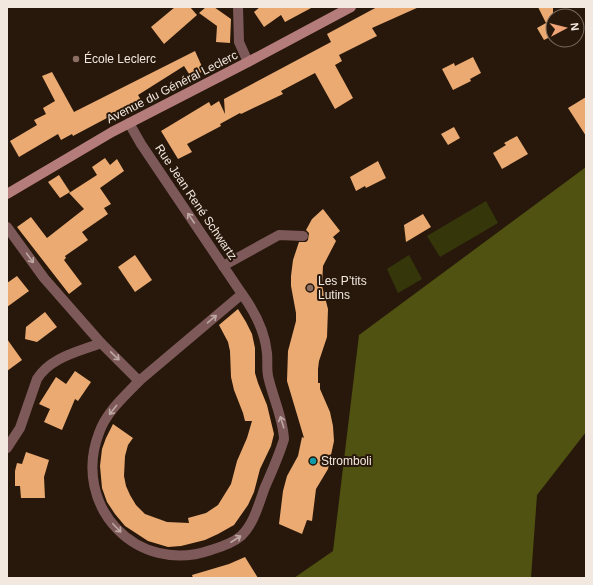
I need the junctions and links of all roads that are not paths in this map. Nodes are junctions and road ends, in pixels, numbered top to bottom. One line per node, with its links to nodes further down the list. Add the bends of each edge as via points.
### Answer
1 (238, 7): 3 (street, via 240,42)
2 (351, 7): 3 (main road, Avenue du Général Leclerc)
3 (248, 62): 4 (main road, Avenue du Général Leclerc)
4 (129, 123): 5 (main road, Avenue du Général Leclerc); 8 (street, Rue Jean René Schwartz, one-way to 4)
5 (7, 194)
6 (7, 227): 10 (street, one-way to 10, via 44,278)
7 (303, 236): 8 (street, via 279,236)
8 (223, 266): 9 (street, Rue Jean René Schwartz)
9 (242, 294): 11 (street, Rue Jean René Schwartz, one-way to 9); 11 (street, Rue Jean René Schwartz, one-way to 9, via 115,407 99,432 92,468 93,485 103,510 128,539 154,552 166,555 195,555 230,543 241,536 254,516 284,439 284,430 268,379 264,333)
10 (101, 343): 11 (street, one-way to 11); 12 (street, via 58,359 41,372 20,428)
11 (140, 381)
12 (7, 448)

